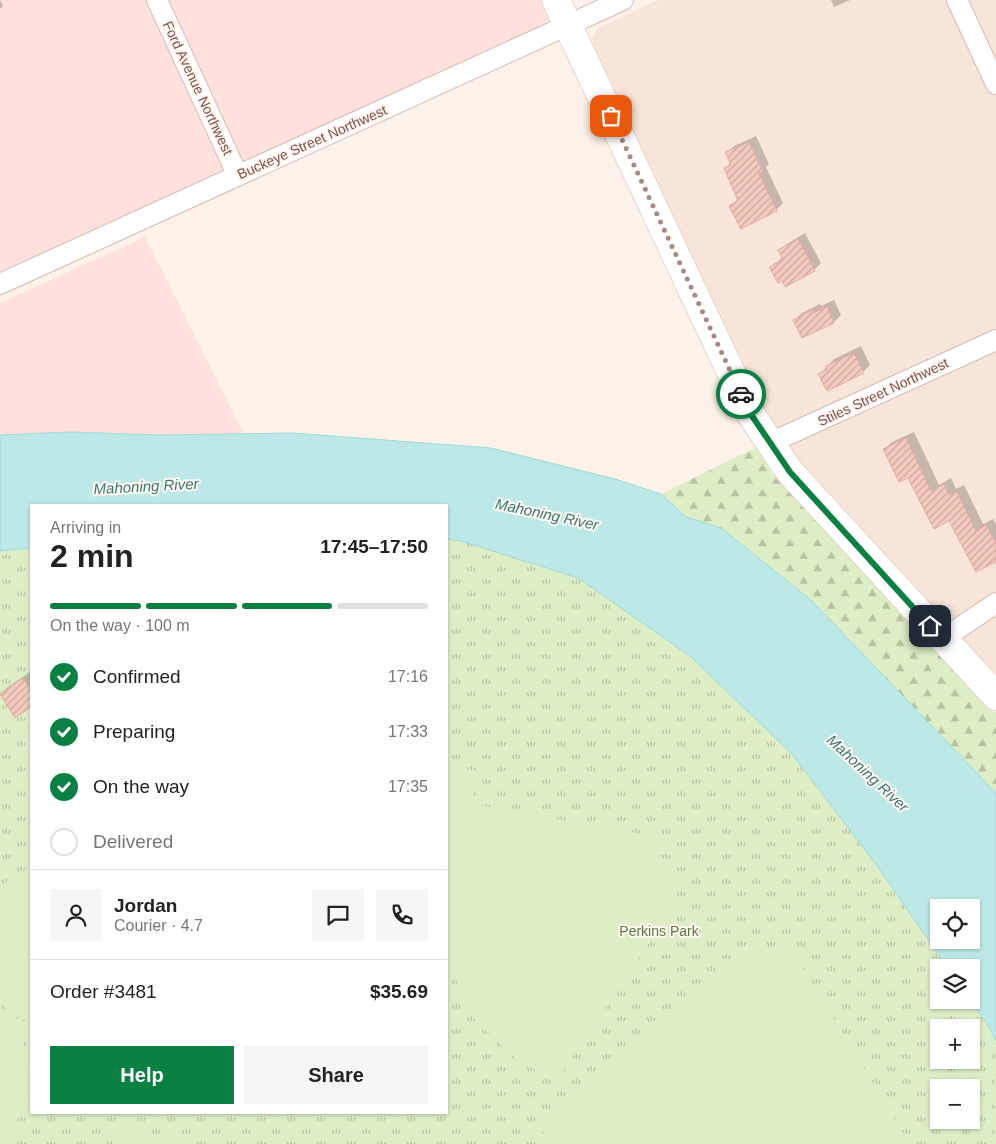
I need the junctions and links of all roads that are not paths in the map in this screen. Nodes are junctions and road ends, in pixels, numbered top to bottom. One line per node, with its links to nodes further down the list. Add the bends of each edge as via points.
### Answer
1 (157, 0): 7 (street, Ford Avenue Northwest)
2 (556, 0): 5 (main road)
3 (623, 0): 5 (street, Buckeye Street Northwest)
4 (957, 0): 6 (street)
5 (568, 25): 7 (street, Buckeye Street Northwest); 10 (main road, via 750,413)
6 (996, 84)
7 (238, 176): 8 (street, Buckeye Street Northwest)
8 (0, 284)
9 (996, 340): 10 (street, Stiles Street Northwest)
10 (770, 443): 12 (main road, via 790,472)
11 (996, 603): 12 (street)
12 (943, 640): 13 (main road)
13 (996, 696)

